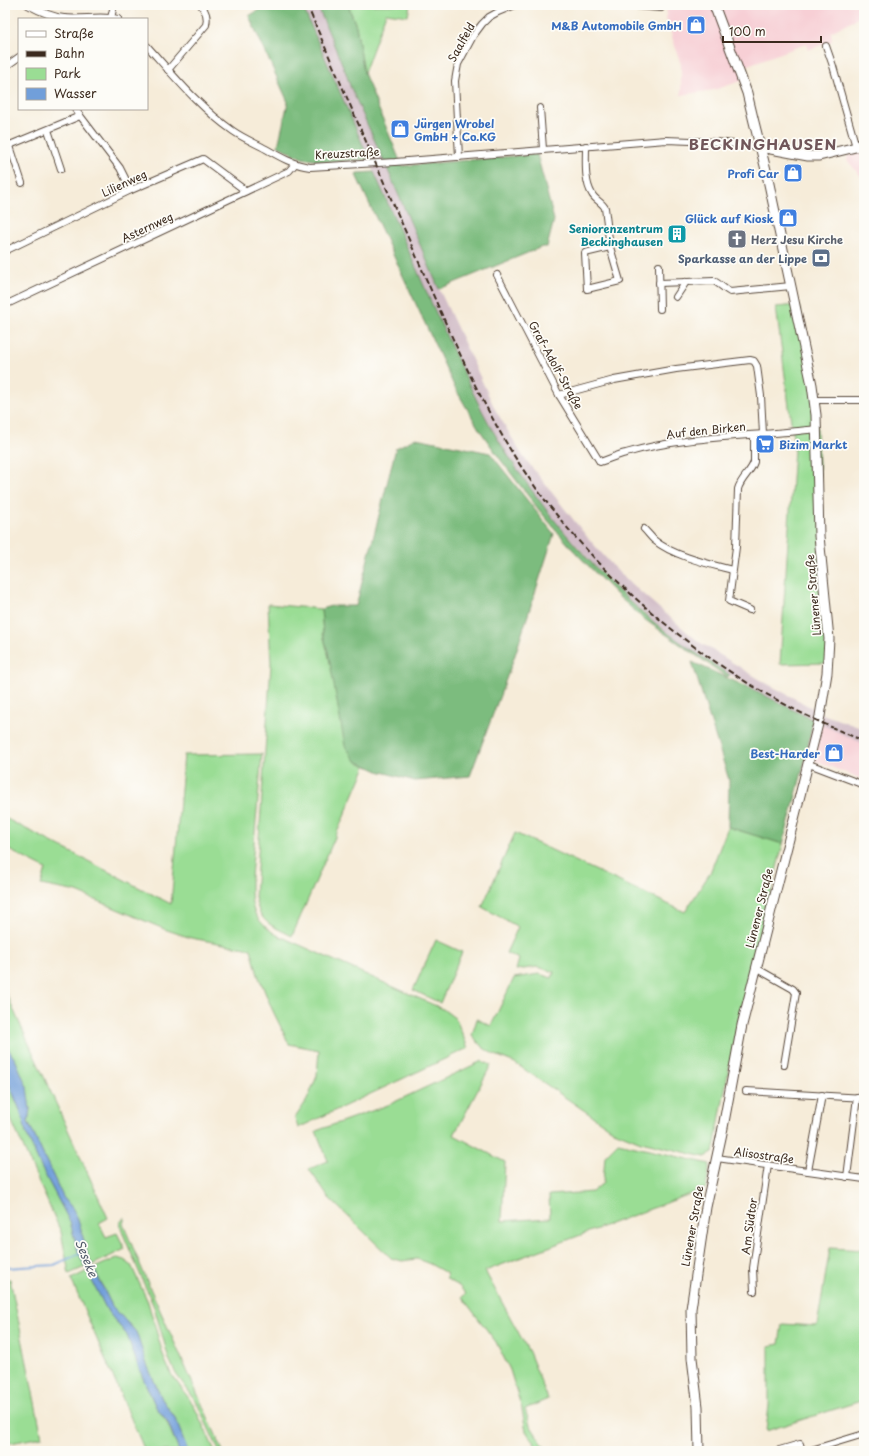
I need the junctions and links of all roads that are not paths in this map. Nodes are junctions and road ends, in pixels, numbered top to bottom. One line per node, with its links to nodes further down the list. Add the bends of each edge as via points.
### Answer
1 (28, 5): 8 (street)
2 (114, 5): 9 (street)
3 (201, 5): 14 (street, via 208,20 206,25)
4 (515, 5): 24 (street, Saalfeld, via 489,17 482,24 458,64 456,81)
5 (624, 5): 7 (street)
6 (714, 5): 22 (main road, Lünener Straße, via 747,93)
7 (660, 8)
8 (61, 18)
9 (115, 18)
10 (826, 46): 21 (street, Kreuzstraße)
11 (148, 47): 14 (street, Kreuzstraße)
12 (18, 58): 13 (street)
13 (5, 67)
14 (168, 70): 25 (street, Kreuzstraße, via 196,101 226,126)
15 (540, 108): 23 (street)
16 (76, 110): 17 (street)
17 (80, 116): 18 (street); 28 (street, via 120,168)
18 (48, 130): 19 (street); 26 (street)
19 (7, 146): 27 (street)
20 (586, 146): 22 (street, Kreuzstraße, via 666,140); 23 (street, Kreuzstraße); 30 (street, via 588,182 592,194 605,208)
21 (860, 146): 22 (main road, Kreuzstraße, via 819,156)
22 (760, 147): 36 (main road, Lünener Straße)
23 (543, 149): 24 (street, Kreuzstraße)
24 (459, 156): 25 (street, Kreuzstraße, via 310,167)
25 (294, 164): 29 (street, Asternweg, via 289,171)
26 (61, 169)
27 (22, 183)
28 (131, 190): 29 (street, Lilienweg, via 203,159); 31 (street, Lilienweg)
29 (246, 191): 38 (street, Asternweg)
30 (610, 247): 30 (street, via 620,281 587,289 585,253)
31 (5, 251)
32 (659, 266): 35 (street)
33 (497, 275): 40 (street, Graf-Adolf-Straße)
34 (686, 282): 35 (street); 36 (street, via 714,281 730,292); 37 (street)
35 (659, 283): 39 (street)
36 (791, 286): 41 (main road, Lünener Straße)
37 (676, 297)
38 (5, 305)
39 (660, 309)
40 (559, 395): 44 (street, via 614,380 668,370 750,360 757,366); 46 (street, Graf-Adolf-Straße)
41 (815, 400): 42 (street); 43 (main road, Lünener Straße)
42 (864, 400)
43 (816, 429): 44 (street, Auf den Birken); 50 (main road, Lünener Straße, via 819,536 829,650 823,701)
44 (764, 434): 45 (street, Auf den Birken)
45 (754, 435): 46 (street, Auf den Birken, via 656,446); 48 (street, via 754,462 738,489 736,547)
46 (600, 462)
47 (644, 528): 48 (street, via 654,540 668,549)
48 (732, 570): 49 (street, via 729,601)
49 (750, 610)
50 (809, 764): 51 (street); 52 (main road, Lünener Straße)
51 (864, 785)
52 (756, 968): 53 (street, via 796,993); 58 (main road, Lünener Straße, via 742,1025)
53 (784, 1065)
54 (746, 1091): 55 (street)
55 (822, 1095): 56 (street); 60 (street, Alisostraße)
56 (856, 1097): 57 (street); 61 (street)
57 (864, 1098)
58 (717, 1158): 59 (street, Alisostraße); 65 (main road, Lünener Straße, via 706,1208 691,1309)
59 (768, 1165): 60 (street, Alisostraße); 63 (street, Am Südtor, via 753,1268)
60 (808, 1171): 61 (street, Alisostraße)
61 (847, 1177): 62 (street, Alisostraße)
62 (864, 1179)
63 (754, 1291)
64 (864, 1434): 68 (street)
65 (699, 1451)
66 (776, 1451): 67 (street, via 800,1444)
67 (802, 1451)
68 (808, 1451)

